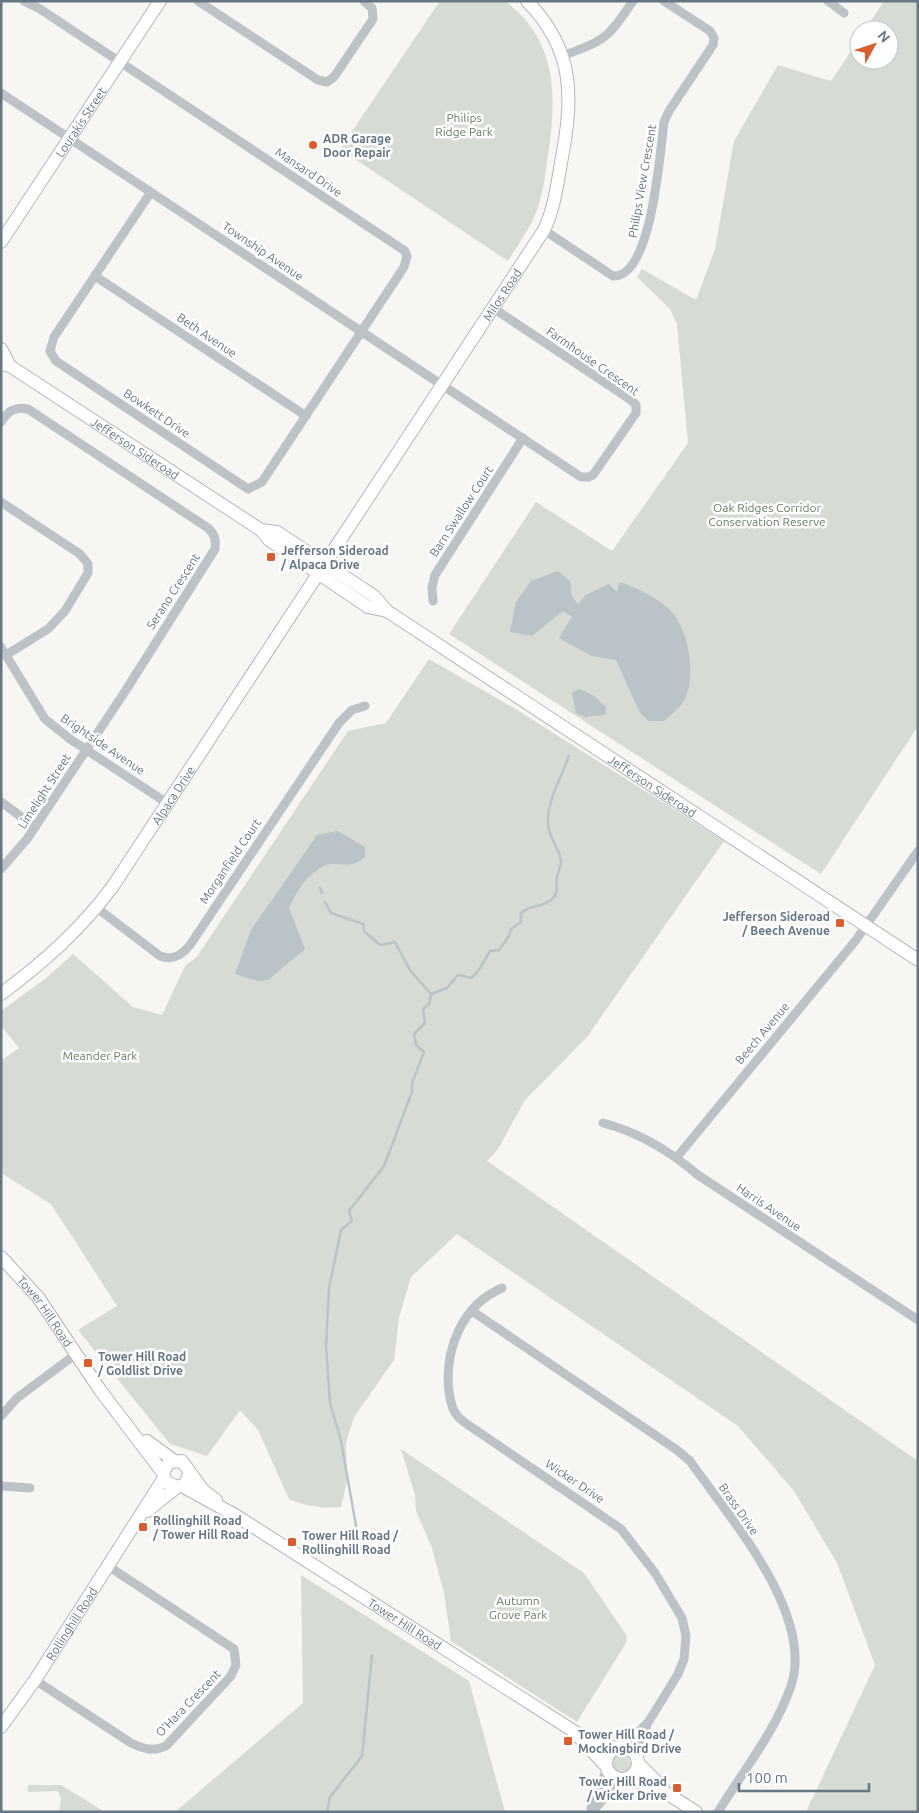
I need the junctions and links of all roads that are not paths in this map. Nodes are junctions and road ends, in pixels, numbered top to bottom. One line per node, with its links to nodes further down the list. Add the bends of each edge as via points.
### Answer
1 (24, 1): 11 (street)
2 (160, 1): 11 (street, Lourakis Street)
3 (198, 1): 4 (street, via 318,80 327,82 334,77 372,19 372,8)
4 (364, 1)
5 (527, 1): 10 (street, Milos Road, via 550,32)
6 (633, 1): 10 (street, via 604,39)
7 (664, 1): 15 (street, Philips View Crescent, via 714,38 713,45 664,122 641,252 627,273 613,276)
8 (828, 1): 9 (street)
9 (844, 13)
10 (562, 56): 15 (street, Milos Road, via 569,83 570,118 557,189)
11 (120, 62): 13 (street, Lourakis Street); 19 (street, Mansard Drive, via 405,251 404,267)
12 (1, 93): 13 (street, Township Avenue)
13 (70, 138): 14 (street, Township Avenue); 16 (street, Lourakis Street)
14 (151, 192): 17 (street, Bowkett Drive); 19 (street, Township Avenue)
15 (544, 230): 18 (street, Milos Road)
16 (1, 242)
17 (95, 276): 23 (street, Beth Avenue); 23 (street, Bowkett Drive, via 54,337 50,351 52,356 240,484 248,489 262,482)
18 (493, 308): 22 (street, Milos Road); 25 (street, Farmhouse Crescent, via 636,405 636,413 598,470 588,477 581,477)
19 (362, 331): 22 (street, Township Avenue); 23 (street, Bowkett Drive)
20 (1, 350): 21 (street, Jefferson Sideroad)
21 (5, 365): 27 (street, Jefferson Sideroad, via 262,530 269,540)
22 (442, 385): 25 (street, Farmhouse Crescent); 27 (street, Milos Road)
23 (306, 416)
24 (1, 422): 31 (street, Serano Crescent, via 11,410 28,409 214,534 215,549)
25 (523, 438): 28 (street, Barn Swallow Court, via 435,575)
26 (1, 502): 29 (street, via 80,554 88,564 88,573 57,620)
27 (321, 568): 33 (street, Alpaca Drive); 38 (street, Jefferson Sideroad, via 368,607 387,611)
28 (433, 601)
29 (4, 651): 31 (street, Brightside Avenue, via 45,719)
30 (365, 706): 37 (street, Morganfield Court, via 352,710 339,723 180,955 160,956)
31 (86, 750): 33 (street, Brightside Avenue); 34 (street, Limelight Street)
32 (1, 802): 34 (street)
33 (167, 803): 37 (street, Alpaca Drive)
34 (35, 827): 36 (street, Limelight Street)
35 (918, 851): 38 (street, Beech Avenue)
36 (1, 869)
37 (97, 908): 40 (street, Alpaca Drive, via 57,950)
38 (867, 926): 39 (street, Jefferson Sideroad); 42 (street, Beech Avenue)
39 (918, 960)
40 (1, 994)
41 (603, 1123): 42 (street, Harris Avenue, via 624,1128)
42 (677, 1157): 46 (street, Harris Avenue, via 698,1175)
43 (1, 1257): 47 (street, Tower Hill Road, via 38,1297)
44 (502, 1288): 45 (street, Wicker Drive, via 488,1294)
45 (472, 1310): 62 (street, Wicker Drive, via 458,1330 448,1363 448,1385 456,1416 621,1529 655,1573 682,1618 686,1636 684,1659 678,1674); 68 (street, Brass Drive, via 690,1461 768,1574 794,1635 796,1657 791,1685 771,1727)
46 (918, 1320)
47 (76, 1354): 48 (street, via 17,1398); 49 (street, Tower Hill Road)
48 (1, 1416)
49 (120, 1418): 50 (street, Tower Hill Road); 52 (street, Tower Hill Road)
50 (173, 1460): 51 (street, via 182,1461); 52 (street, via 166,1466)
51 (190, 1472): 54 (street, via 188,1480); 56 (street, Tower Hill Road, via 203,1490)
52 (164, 1476): 54 (street, via 170,1485); 57 (street, Rollinghill Road)
53 (1, 1486): 55 (street)
54 (179, 1486): 56 (street, Tower Hill Road); 57 (street, Rollinghill Road)
55 (30, 1488)
56 (235, 1515): 61 (street, Tower Hill Road)
57 (138, 1520): 58 (street, Rollinghill Road)
58 (108, 1566): 59 (street, Rollinghill Road); 59 (street, O'Hara Crescent, via 234,1649 236,1665 231,1676 166,1746 158,1750 146,1750 131,1743)
59 (34, 1680): 60 (street, Rollinghill Road)
60 (1, 1727)
61 (575, 1732): 62 (street, Tower Hill Road); 63 (street, Tower Hill Road)
62 (628, 1753): 63 (street, via 608,1756); 64 (street, via 637,1771); 65 (street, Tower Hill Road)
63 (607, 1768): 64 (street, via 615,1777); 66 (street)
64 (627, 1778): 65 (street, Tower Hill Road); 66 (street)
65 (668, 1794): 67 (street, Tower Hill Road)
66 (590, 1812)
67 (696, 1812)
68 (718, 1812)

